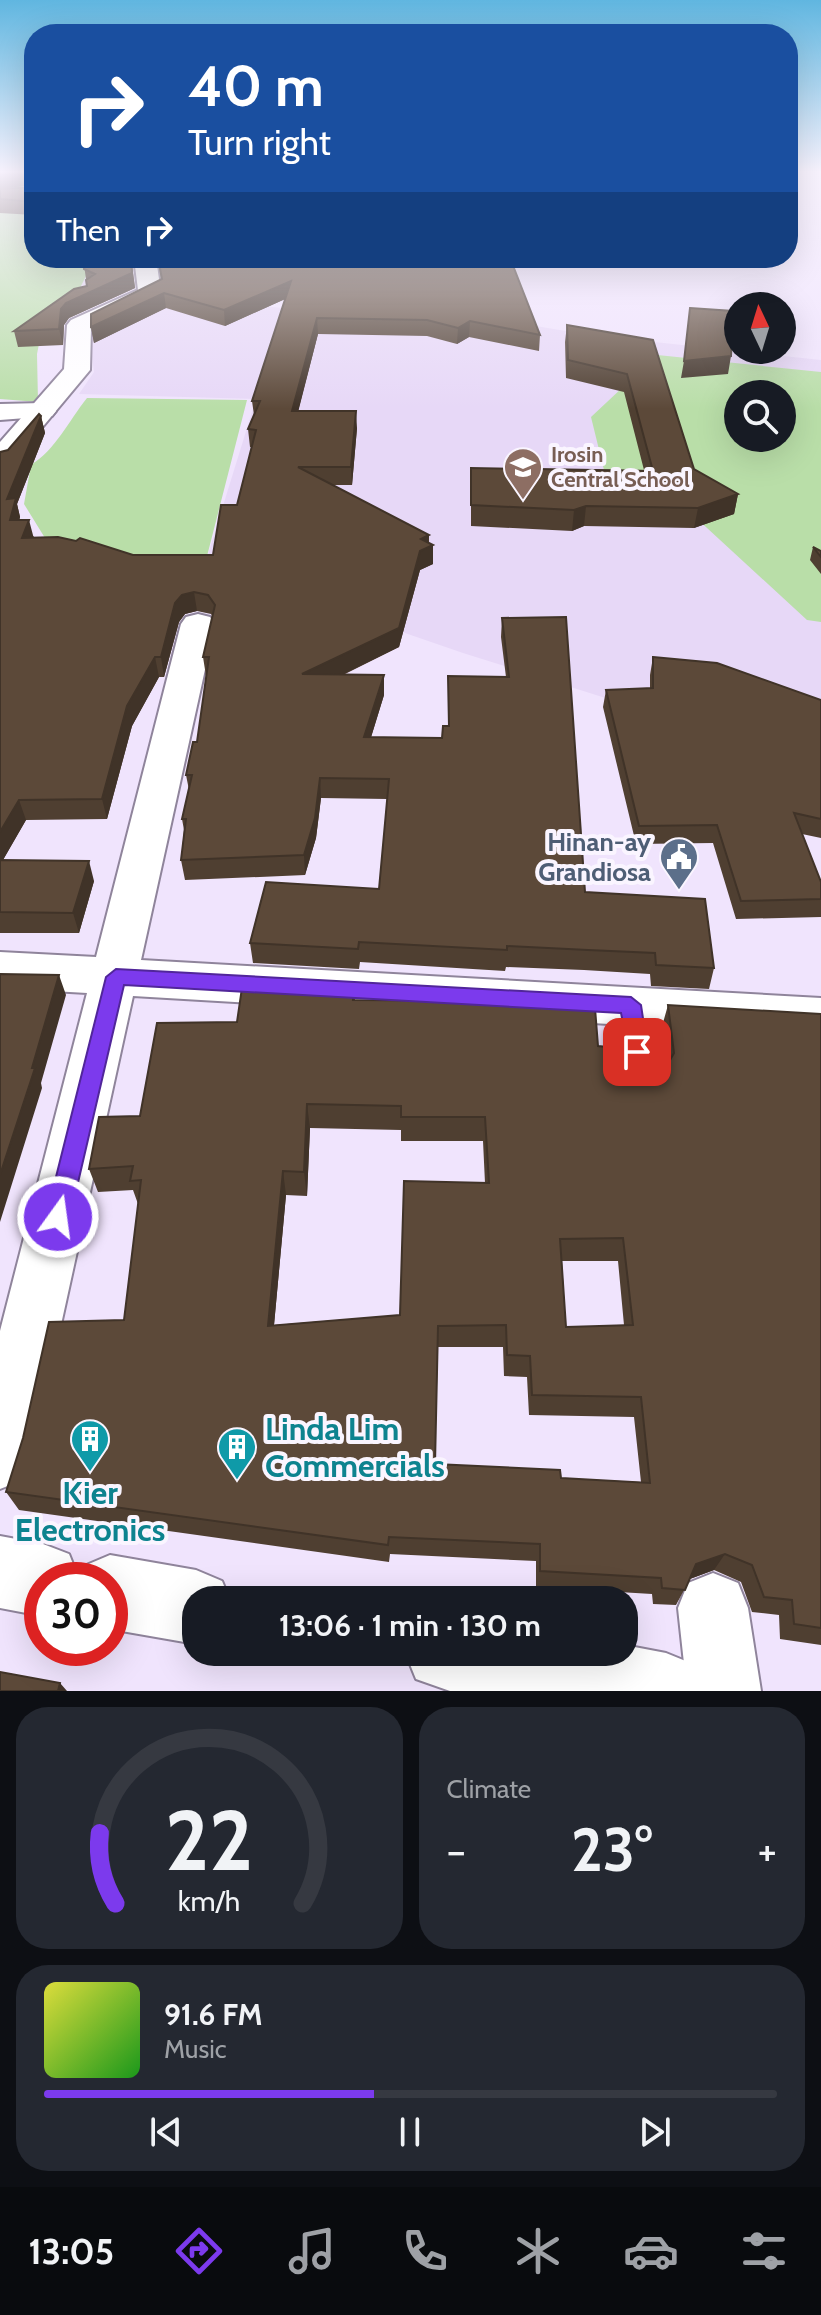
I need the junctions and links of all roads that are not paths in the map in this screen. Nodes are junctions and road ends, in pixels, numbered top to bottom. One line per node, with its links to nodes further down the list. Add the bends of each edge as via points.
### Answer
1 (146, 268): 2 (street, via 150,293 79,325 77,370)
2 (43, 411): 3 (street); 4 (street)
3 (0, 412)
4 (0, 460)
5 (198, 624): 7 (street)
6 (0, 970): 7 (street)
7 (116, 977): 8 (street); 11 (street)
8 (631, 1005): 9 (street); 10 (street)
9 (821, 1017)
10 (640, 1076)
11 (0, 1457)
12 (0, 1572): 13 (street)
13 (24, 1576)
14 (128, 1595): 15 (street)
15 (182, 1605)
16 (713, 1608): 19 (street)
17 (523, 1666): 18 (street)
18 (666, 1691)
19 (724, 1691)

